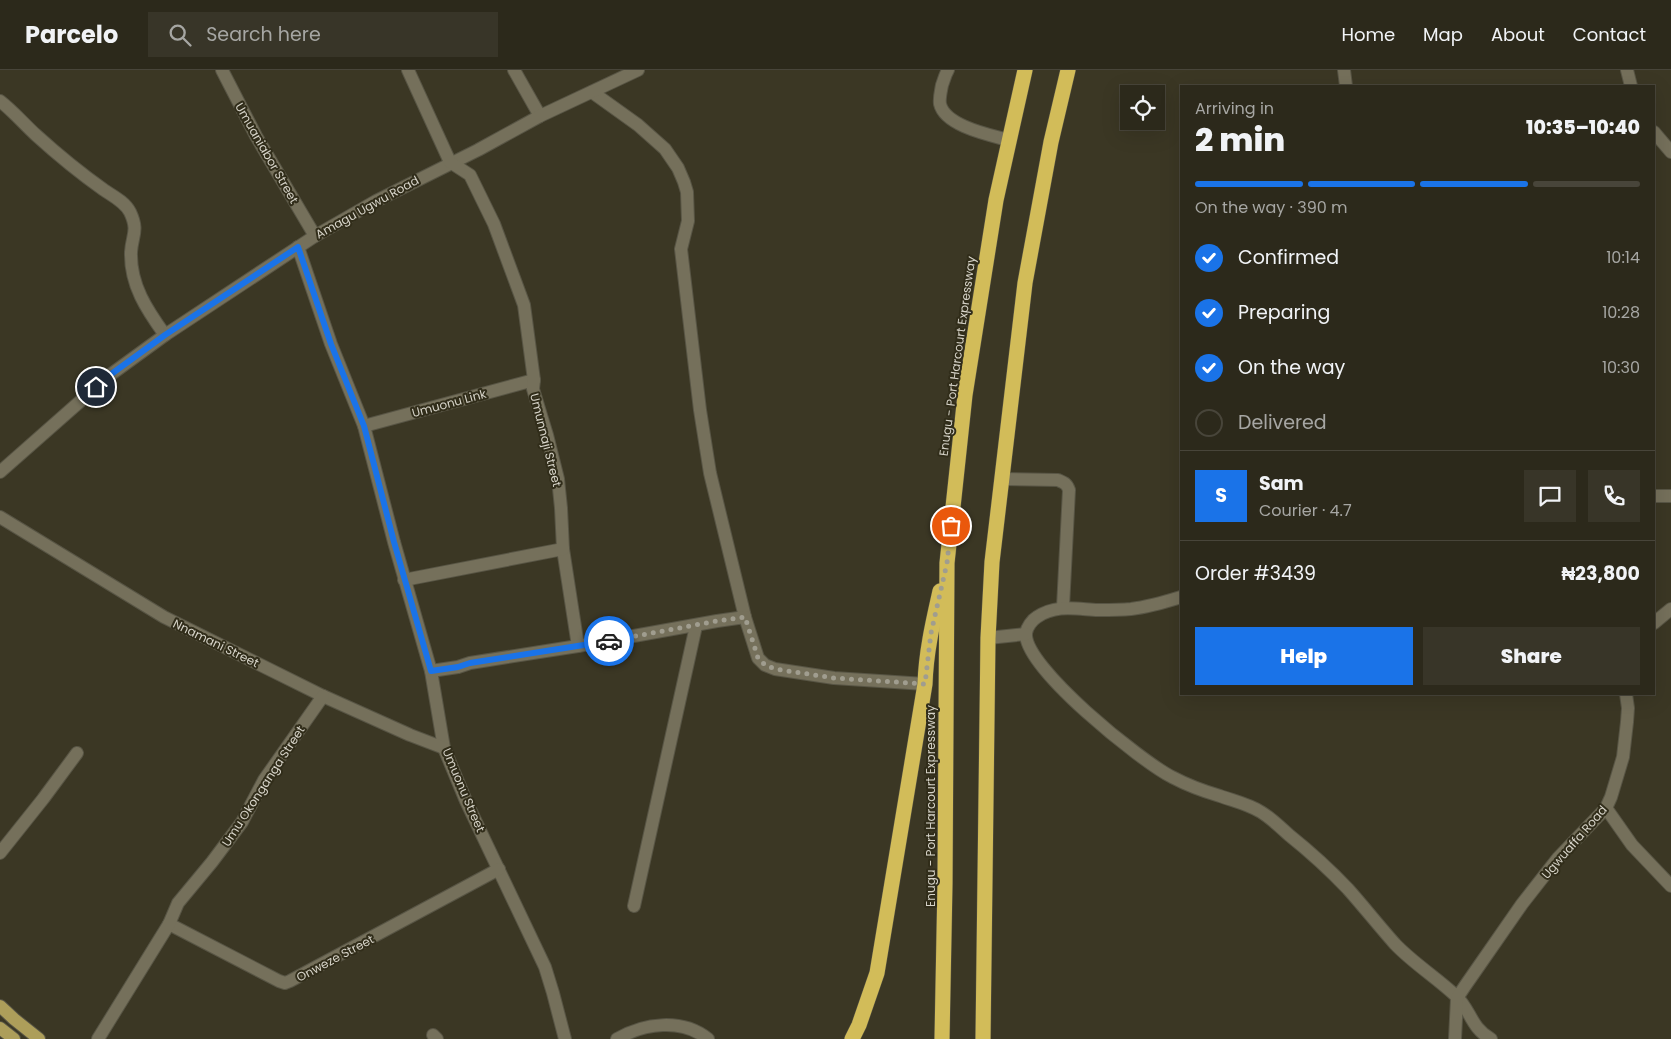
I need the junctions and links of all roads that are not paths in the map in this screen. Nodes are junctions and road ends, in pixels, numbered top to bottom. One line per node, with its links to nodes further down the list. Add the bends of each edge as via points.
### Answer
1 (222, 70): 19 (street, Umuaniabor Street, via 256,136)
2 (408, 70): 18 (street)
3 (514, 70): 14 (street)
4 (638, 70): 12 (street, Amagu Ugwu Road)
5 (948, 70): 16 (street, via 940,92 943,112 962,126)
6 (1025, 70): 16 (highway, Enugu - Port Harcourt Expressway)
7 (1068, 70): 25 (highway, via 1025,282)
8 (1344, 70): 10 (street)
9 (1627, 70): 11 (street)
10 (1346, 85)
11 (1631, 85)
12 (592, 92): 14 (street, Amagu Ugwu Road); 35 (street, via 665,149 678,168 687,192 688,221 681,249 700,410 710,473)
13 (1, 103): 21 (street, via 83,175 129,210 135,225 131,252 137,291)
14 (540, 116): 18 (street, Amagu Ugwu Road)
15 (1655, 133): 17 (street)
16 (1008, 140): 30 (highway, Enugu - Port Harcourt Expressway, via 964,394)
17 (1671, 152)
18 (450, 162): 19 (street, Amagu Ugwu Road); 22 (street, Umunnaji Street, via 470,175 510,264 524,305)
19 (315, 236): 20 (street, Amagu Ugwu Road)
20 (298, 247): 21 (street, Amagu Ugwu Road); 23 (street, Umuonu Street, via 331,344)
21 (165, 335): 24 (street, Amagu Ugwu Road, via 110,375)
22 (534, 380): 23 (street, Umuonu Link); 29 (street, Umunnaji Street, via 533,389 558,479)
23 (364, 426): 31 (street, Umuonu Street)
24 (0, 472)
25 (1001, 479): 33 (street, via 1058,480 1068,486); 39 (highway)
26 (1655, 496): 27 (street)
27 (1671, 496)
28 (0, 517): 44 (street, Nnamani Street, via 164,617)
29 (563, 549): 31 (street); 40 (street, Umunnaji Street)
30 (947, 563): 42 (highway, via 931,633); 63 (highway, Enugu - Port Harcourt Expressway)
31 (404, 580): 41 (street, Umuonu Street)
32 (1180, 597): 33 (street, via 1132,608)
33 (1063, 607): 38 (street, via 1033,619)
34 (1671, 609): 36 (street)
35 (745, 617): 37 (street); 42 (street, via 758,658 775,669 834,678)
36 (1655, 622)
37 (696, 626): 40 (street); 51 (street)
38 (1026, 634): 39 (street); 53 (street, via 1039,662 1092,718 1142,759 1170,777 1263,813 1347,888 1397,946)
39 (988, 638): 64 (highway)
40 (578, 646): 41 (street)
41 (431, 671): 45 (street, Umuonu Street)
42 (925, 684): 62 (highway, via 877,973)
43 (1626, 695): 47 (street, Ugwuaffa Road, via 1623,757)
44 (323, 696): 45 (street, Nnamani Street); 52 (street, Umu Okonganga Street, via 264,780 242,822 178,903)
45 (444, 748): 49 (street, Umuonu Street)
46 (77, 753): 48 (street)
47 (1606, 808): 50 (street, via 1632,844); 53 (street, Ugwuaffa Road, via 1552,865)
48 (0, 853)
49 (499, 870): 52 (street, Onweze Street, via 285,983); 59 (street, Umuonu Street, via 545,967)
50 (1671, 886)
51 (634, 906)
52 (168, 924): 58 (street, Umu Okonganga Street)
53 (1457, 998): 65 (street); 66 (street, via 1474,1025)
54 (0, 1006): 57 (main road)
55 (0, 1028): 56 (main road)
56 (14, 1039)
57 (39, 1039)
58 (98, 1039)
59 (565, 1039)
60 (617, 1039): 61 (street, via 652,1025 671,1025 700,1032)
61 (708, 1039)
62 (852, 1039)
63 (942, 1039)
64 (983, 1039)
65 (1455, 1039)
66 (1490, 1039)

